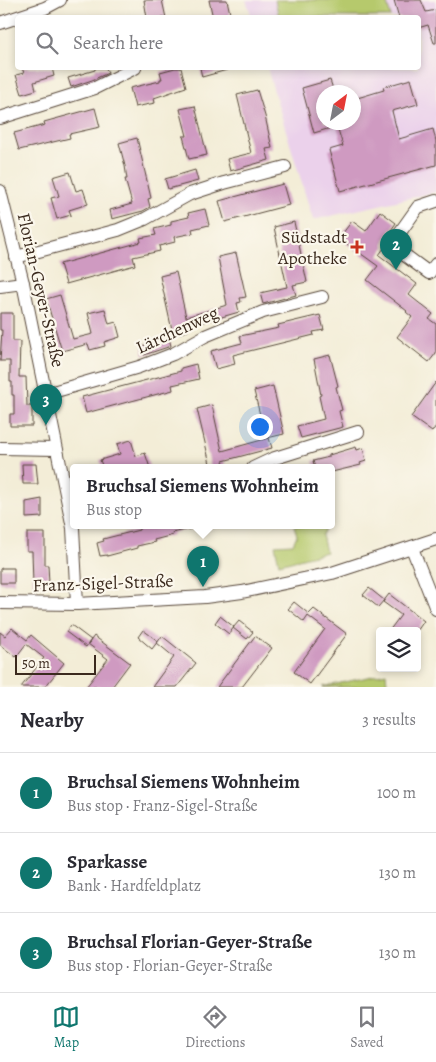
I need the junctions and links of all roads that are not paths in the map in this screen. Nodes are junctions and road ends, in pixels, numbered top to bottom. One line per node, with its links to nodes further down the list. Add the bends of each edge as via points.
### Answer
1 (60, 0): 2 (street)
2 (24, 15)
3 (15, 18): 4 (street)
4 (0, 23)
5 (132, 70): 6 (street, via 95,88)
6 (0, 118)
7 (286, 167): 10 (street, via 190,194 118,230)
8 (0, 191): 10 (street, Florian-Geyer-Straße)
9 (436, 201): 11 (street, via 418,207 391,245 429,273)
10 (16, 256): 12 (street, Florian-Geyer-Straße)
11 (436, 264)
12 (23, 283): 13 (street); 15 (street, Florian-Geyer-Straße)
13 (0, 286)
14 (322, 297): 15 (street, Lärchenweg, via 263,312 139,367)
15 (46, 394): 18 (street, Florian-Geyer-Straße)
16 (358, 432): 19 (street)
17 (0, 448): 18 (street)
18 (56, 449): 20 (street, Florian-Geyer-Straße)
19 (261, 464)
20 (70, 504)
21 (76, 529): 25 (street, Florian-Geyer-Straße)
22 (436, 539): 23 (street, Franz-Sigel-Straße)
23 (412, 548): 25 (street, Franz-Sigel-Straße, via 332,573 242,592); 26 (street)
24 (0, 603): 25 (street, Franz-Sigel-Straße)
25 (77, 604)
26 (436, 609)

